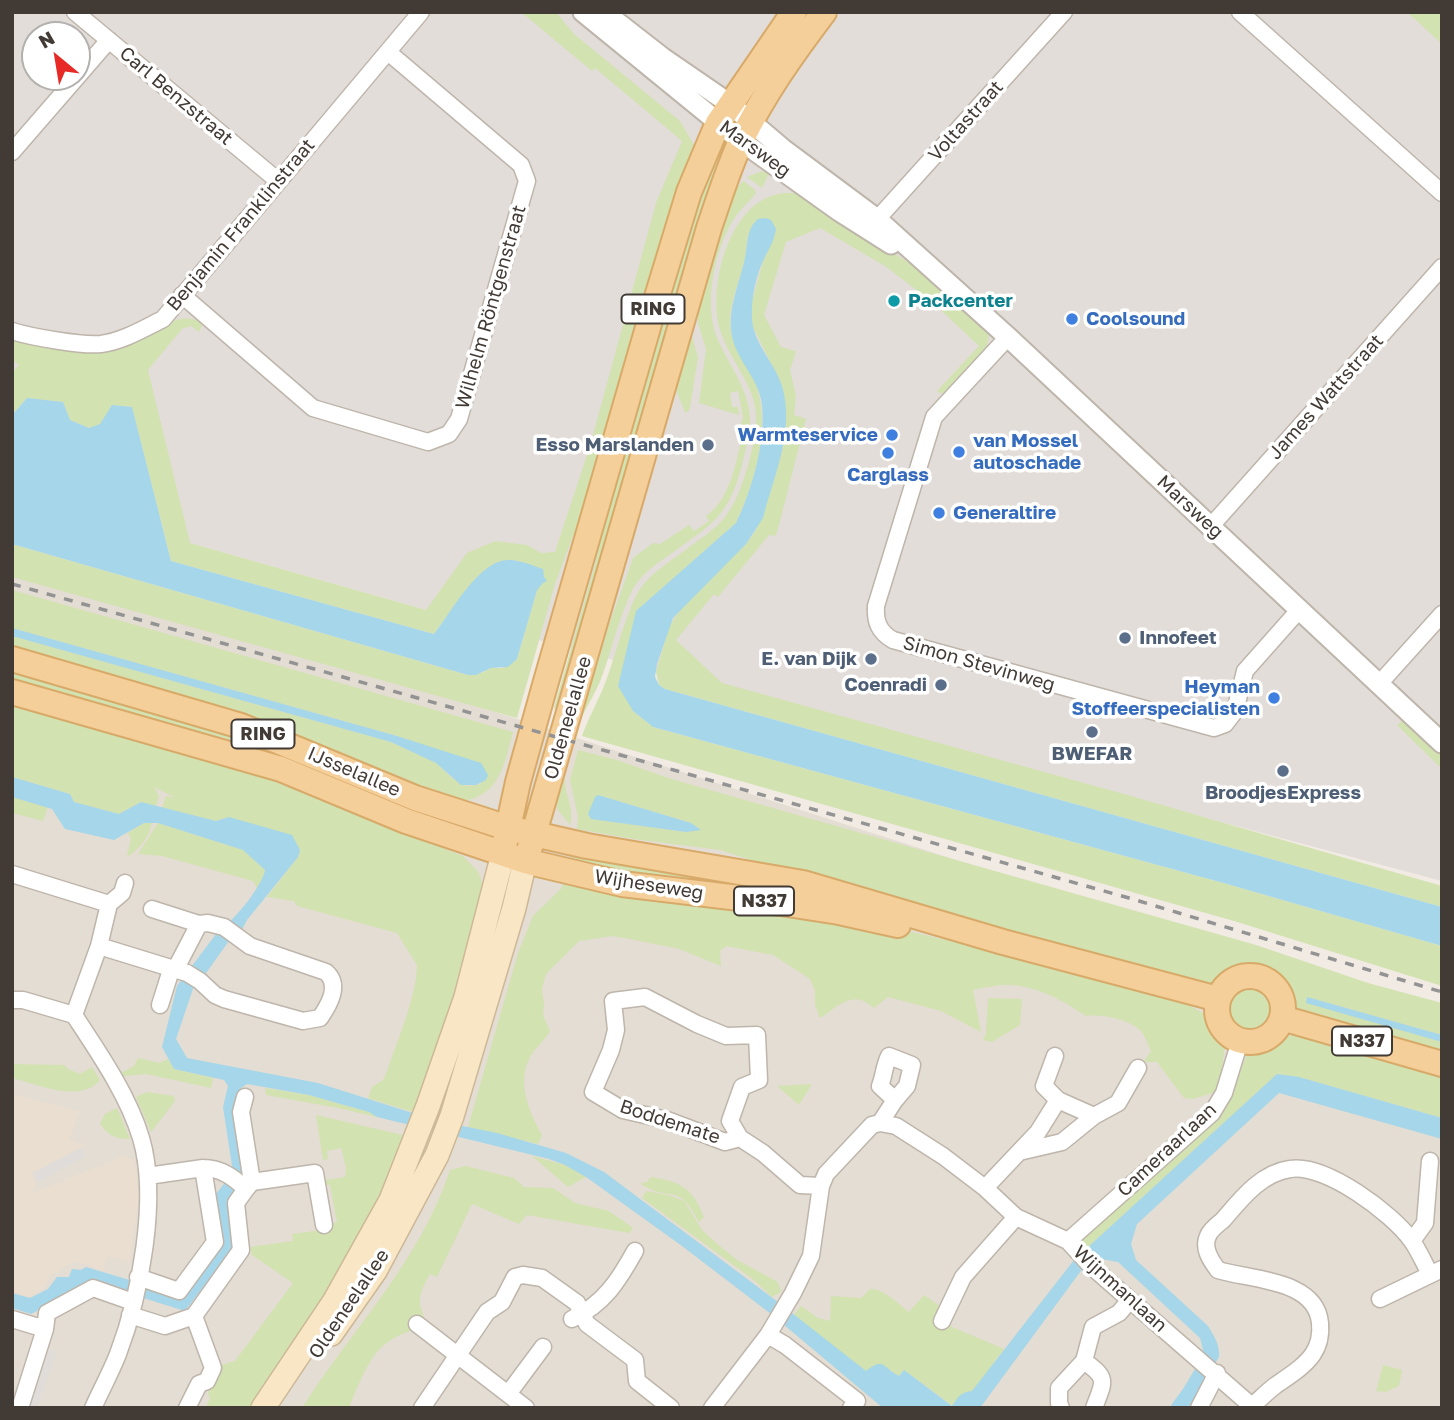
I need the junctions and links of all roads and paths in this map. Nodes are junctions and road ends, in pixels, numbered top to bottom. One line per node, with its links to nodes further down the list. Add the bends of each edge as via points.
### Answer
1 (75, 12): 9 (street, Carl Benzstraat)
2 (421, 12): 10 (street, Benjamin Franklinstraat)
3 (583, 12): 13 (street, Marsweg)
4 (604, 12): 13 (street, Marsweg)
5 (794, 12): 13 (main road, Oldeneelallee / RING)
6 (824, 12): 14 (main road, Oldeneelallee / RING, via 784,65)
7 (1064, 12): 18 (street, Voltastraat)
8 (1240, 12): 17 (street)
9 (109, 40): 11 (street); 16 (street, Carl Benzstraat)
10 (388, 52): 16 (street, Benjamin Franklinstraat); 20 (street, Wilhelm Röntgenstraat, via 526,171 527,181 459,419 449,434 428,442 313,408)
11 (91, 61)
12 (65, 91): 15 (street)
13 (724, 114): 14 (street, Marsweg); 30 (main road, Oldeneelallee / RING, via 689,192 653,310)
14 (746, 131): 18 (street, Marsweg); 31 (main road, Oldeneelallee / RING, via 709,229)
15 (12, 152)
16 (277, 180): 20 (street, Benjamin Franklinstraat)
17 (1442, 193)
18 (872, 224): 22 (street, Marsweg, via 936,272)
19 (1442, 267): 23 (street, James Wattstraat)
20 (182, 295): 21 (street, Benjamin Franklinstraat, via 163,318 130,336 99,344)
21 (12, 331)
22 (1008, 337): 23 (street, Marsweg); 24 (street, Simon Stevinweg, via 934,417 876,606 877,623 886,636 1214,728 1231,719 1245,671)
23 (1211, 526): 24 (street, Marsweg)
24 (1300, 610): 27 (street, Marsweg)
25 (1442, 614): 27 (street)
26 (12, 659): 30 (main road, IJsselallee / RING, via 241,726 415,798)
27 (1379, 684): 29 (street, Marsweg)
28 (12, 691): 32 (main road, IJsselallee / RING, via 281,769 406,821)
29 (1442, 743)
30 (508, 828): 31 (main road, IJsselallee / N337); 32 (main road, Oldeneelallee)
31 (535, 834): 32 (main road, Oldeneelallee / RING); 38 (main road, Wijheseweg / N337, via 803,883)
32 (514, 857): 38 (main road, Wijheseweg / N337, via 622,884 827,910); 89 (main road, Oldeneelallee, via 391,1200 334,1302); 90 (main road, Oldeneelallee, via 513,908 437,1155 376,1271)
33 (12, 874): 35 (street)
34 (125, 883): 35 (street, via 122,893)
35 (109, 904): 39 (street)
36 (152, 909): 37 (street)
37 (199, 924): 40 (street); 40 (street, via 208,923 250,946 321,970 331,976 331,999 320,1018 303,1021 224,999)
38 (1003, 942): 41 (main road, Wijheseweg / N337)
39 (99, 946): 40 (street); 44 (street)
40 (183, 973): 43 (street)
41 (1218, 999): 45 (main road, via 1232,981 1254,976 1265,979 1280,996); 46 (main road, via 1218,1020)
42 (12, 1000): 44 (street)
43 (160, 1005)
44 (74, 1015): 60 (street, via 141,1137)
45 (1282, 1018): 46 (main road, via 1266,1039); 48 (main road, N337)
46 (1240, 1041): 67 (street, Cameraarlaan, via 1224,1093 1212,1112)
47 (1055, 1056): 52 (street, via 1044,1086)
48 (1442, 1064)
49 (1138, 1068): 53 (street, via 1118,1103)
50 (245, 1097): 61 (street)
51 (895, 1100): 54 (street)
52 (1058, 1100): 53 (street); 57 (street)
53 (1094, 1116): 57 (street, via 1062,1142)
54 (880, 1123): 62 (street, via 872,1125); 63 (street, Wijnmanlaan, via 896,1126)
55 (740, 1138): 55 (street, Boddemate, via 725,1142 623,1110 593,1092 616,1030 613,1001 645,997 726,1036 757,1035 759,1080 742,1087 730,1121); 62 (street, Boddemate, via 800,1185)
56 (211, 1151): 59 (street)
57 (1019, 1152): 63 (street)
58 (1430, 1161): 66 (street, via 1425,1223)
59 (208, 1168): 60 (street); 61 (street); 70 (street, via 215,1242 179,1291)
60 (148, 1176): 70 (street)
61 (242, 1183): 65 (street, via 315,1173); 73 (street, via 236,1203 241,1251)
62 (821, 1185): 79 (street, via 811,1256)
63 (985, 1188): 64 (street, Wijnmanlaan)
64 (1016, 1217): 67 (street, Wijnmanlaan); 76 (street, via 963,1277)
65 (324, 1225)
66 (1412, 1241): 69 (street); 85 (street, via 1393,1219 1361,1195 1316,1172 1293,1168 1275,1173 1238,1200 1208,1235 1210,1261 1218,1270 1276,1282 1305,1295 1320,1318 1321,1333 1314,1353)
67 (1072, 1247): 72 (street, Wijnmanlaan)
68 (635, 1251): 74 (street, via 620,1280)
69 (1436, 1271): 71 (street)
70 (135, 1294): 73 (street, via 165,1326); 78 (street, via 93,1288 47,1312); 87 (street, via 118,1354)
71 (1380, 1299)
72 (1130, 1300): 82 (street, via 1119,1313 1093,1327); 83 (street, Wijnmanlaan)
73 (194, 1316): 88 (street, via 213,1368)
74 (578, 1316): 81 (street, via 577,1303 542,1278 515,1277 502,1302 487,1312); 93 (street, via 635,1360 637,1381)
75 (12, 1319): 78 (street)
76 (942, 1321)
77 (417, 1324): 81 (street)
78 (45, 1329): 86 (street)
79 (770, 1331): 94 (street); 95 (street, via 857,1401)
80 (542, 1346): 84 (street)
81 (459, 1355): 84 (street); 91 (street)
82 (1084, 1361): 96 (street, via 1059,1388); 97 (street, via 1102,1379)
83 (1215, 1372): 85 (street, Wijnmanlaan); 98 (street)
84 (508, 1394): 92 (street)
85 (1253, 1407)
86 (20, 1408)
87 (93, 1408)
88 (187, 1408)
89 (263, 1408)
90 (279, 1408)
91 (422, 1408)
92 (526, 1408)
93 (671, 1408)
94 (712, 1408)
95 (851, 1408)
96 (1061, 1408)
97 (1094, 1408)
98 (1199, 1408)

